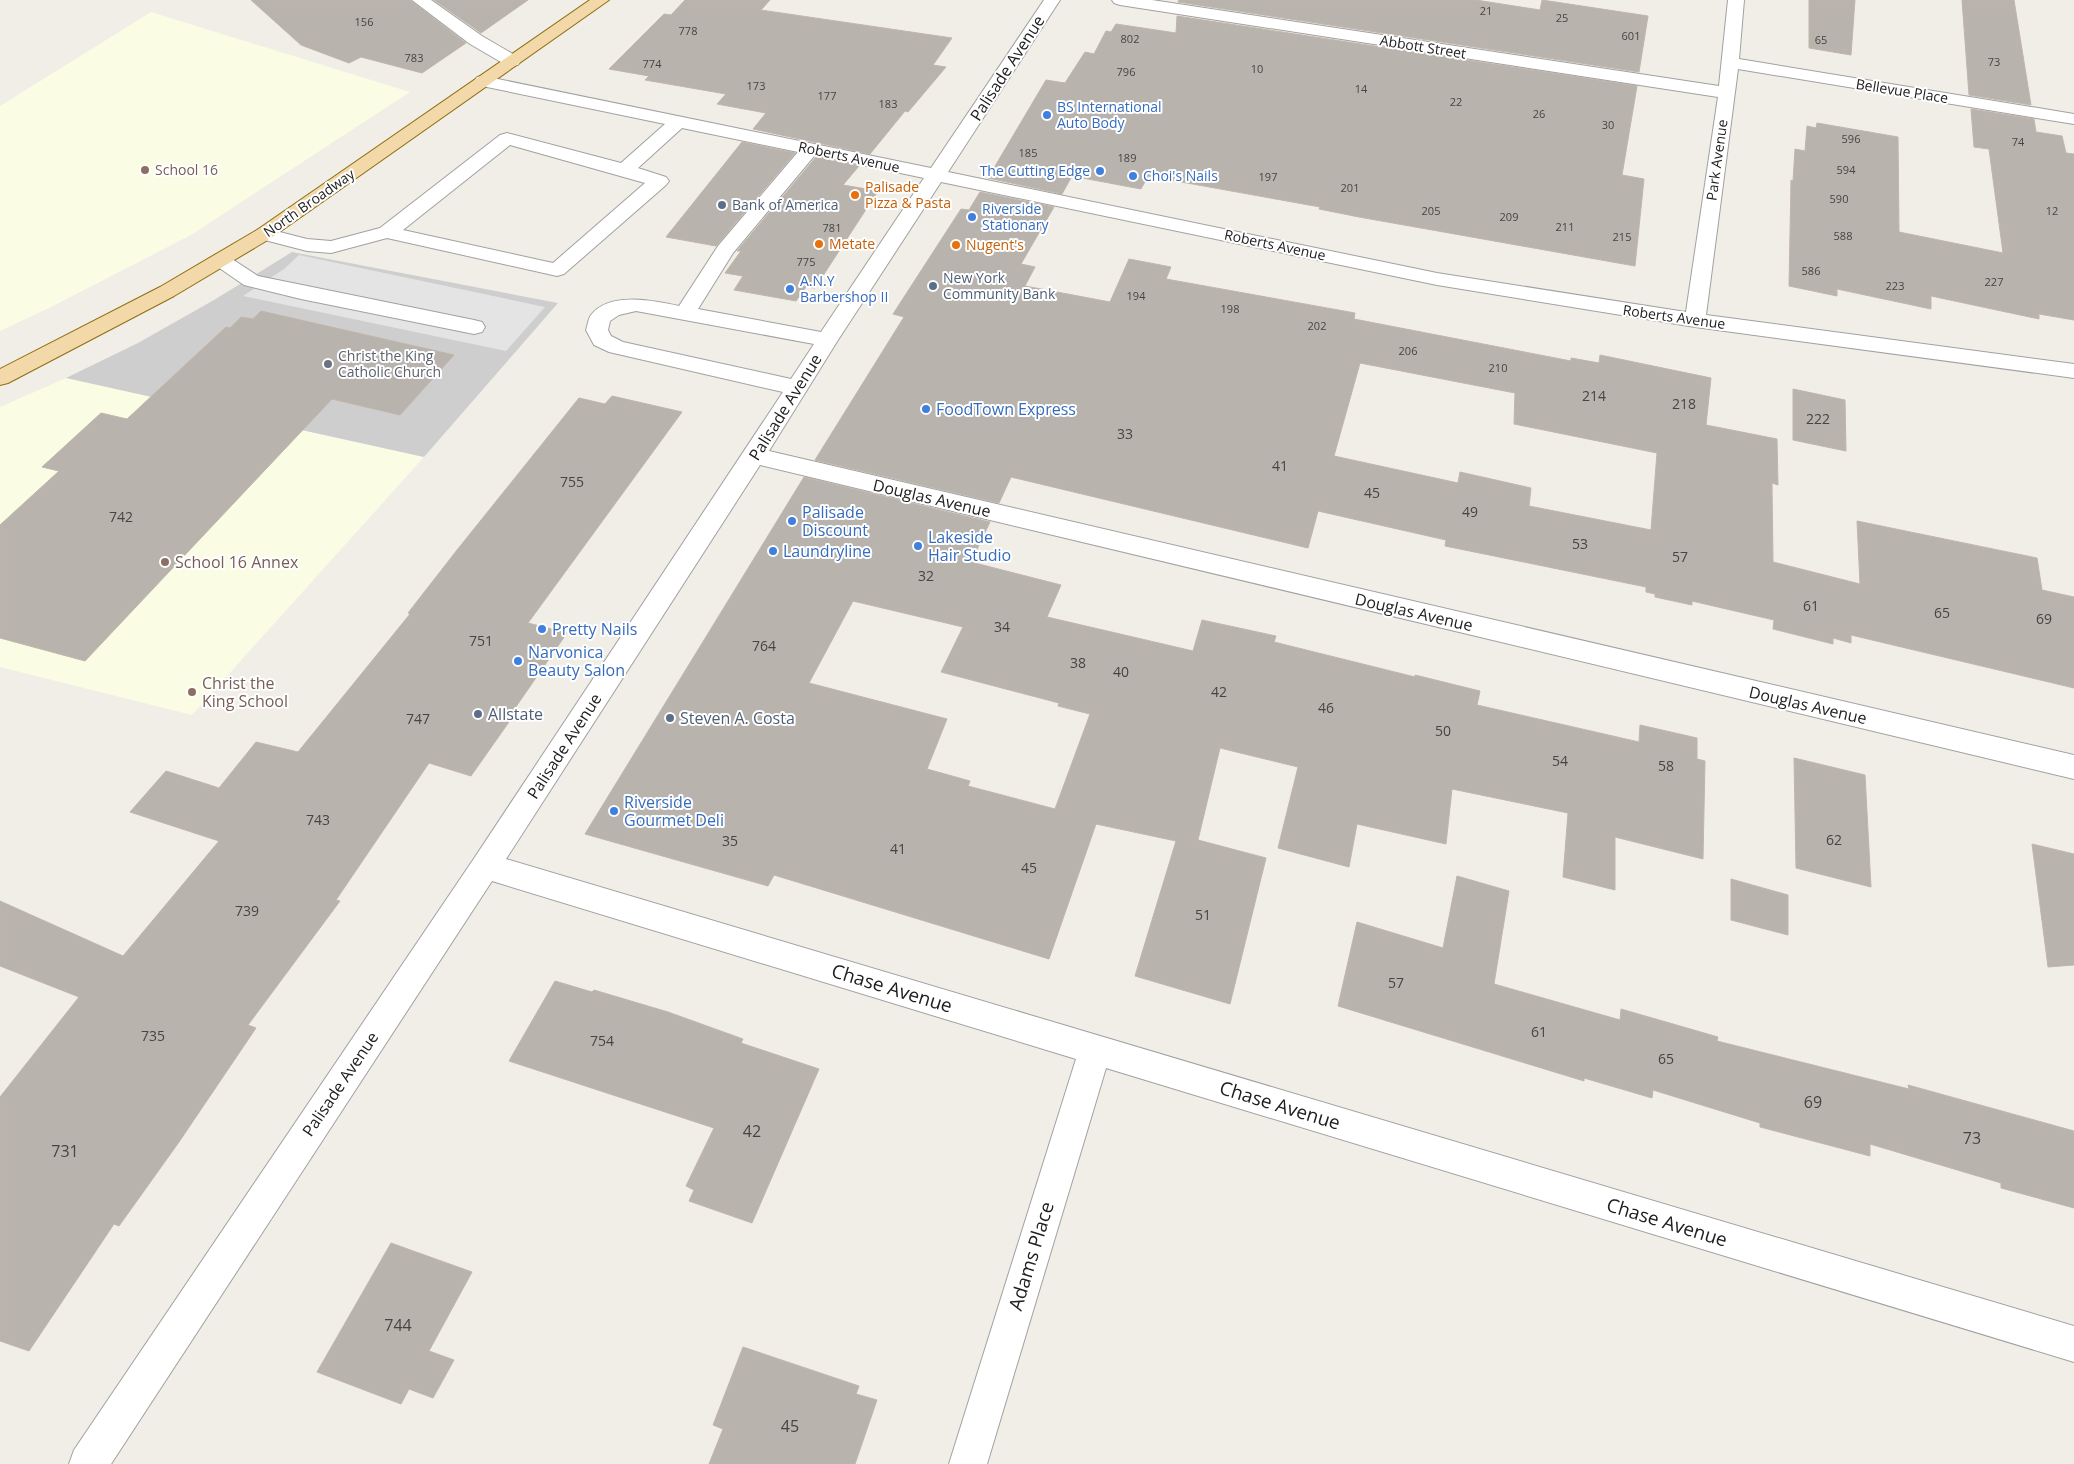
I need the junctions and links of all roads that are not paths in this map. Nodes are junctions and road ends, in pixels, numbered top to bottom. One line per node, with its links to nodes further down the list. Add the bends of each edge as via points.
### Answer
1 (420, 0): 6 (street)
2 (600, 0): 6 (main road, North Broadway)
3 (1052, 0): 14 (street, Palisade Avenue)
4 (1120, 0): 9 (street, Abbott Street)
5 (1736, 0): 7 (street, Park Avenue)
6 (512, 61): 8 (main road, North Broadway)
7 (1730, 63): 9 (street, Park Avenue); 10 (street, Bellevue Place)
8 (484, 81): 11 (street, Roberts Avenue); 16 (main road, North Broadway)
9 (1727, 93): 19 (street, Park Avenue)
10 (2074, 119)
11 (678, 122): 12 (street, Roberts Avenue); 13 (street)
12 (810, 149): 14 (street, Roberts Avenue); 18 (street, via 725,250)
13 (625, 170): 15 (street, via 507,139); 15 (street, via 659,181 557,270)
14 (936, 175): 19 (street, Roberts Avenue, via 1437,279); 21 (street, Palisade Avenue)
15 (387, 232): 16 (street, via 331,247 306,245)
16 (264, 234): 17 (main road, North Broadway)
17 (222, 260): 20 (street, via 251,281 301,294); 23 (main road, North Broadway, via 126,314)
18 (685, 312): 21 (street); 24 (street, via 636,305 612,310 600,318 597,330 602,340 617,347)
19 (1696, 320): 22 (street, Roberts Avenue)
20 (474, 327)
21 (827, 340): 24 (street, Palisade Avenue)
22 (2074, 371)
23 (0, 378)
24 (797, 388): 25 (street, Palisade Avenue)
25 (754, 456): 26 (street, Douglas Avenue); 27 (street, Palisade Avenue)
26 (2074, 767)
27 (485, 866): 28 (street, Chase Avenue); 30 (street, Palisade Avenue)
28 (1095, 1049): 29 (street, Chase Avenue); 31 (street, Adams Place)
29 (2074, 1344)
30 (88, 1464)
31 (968, 1464)

